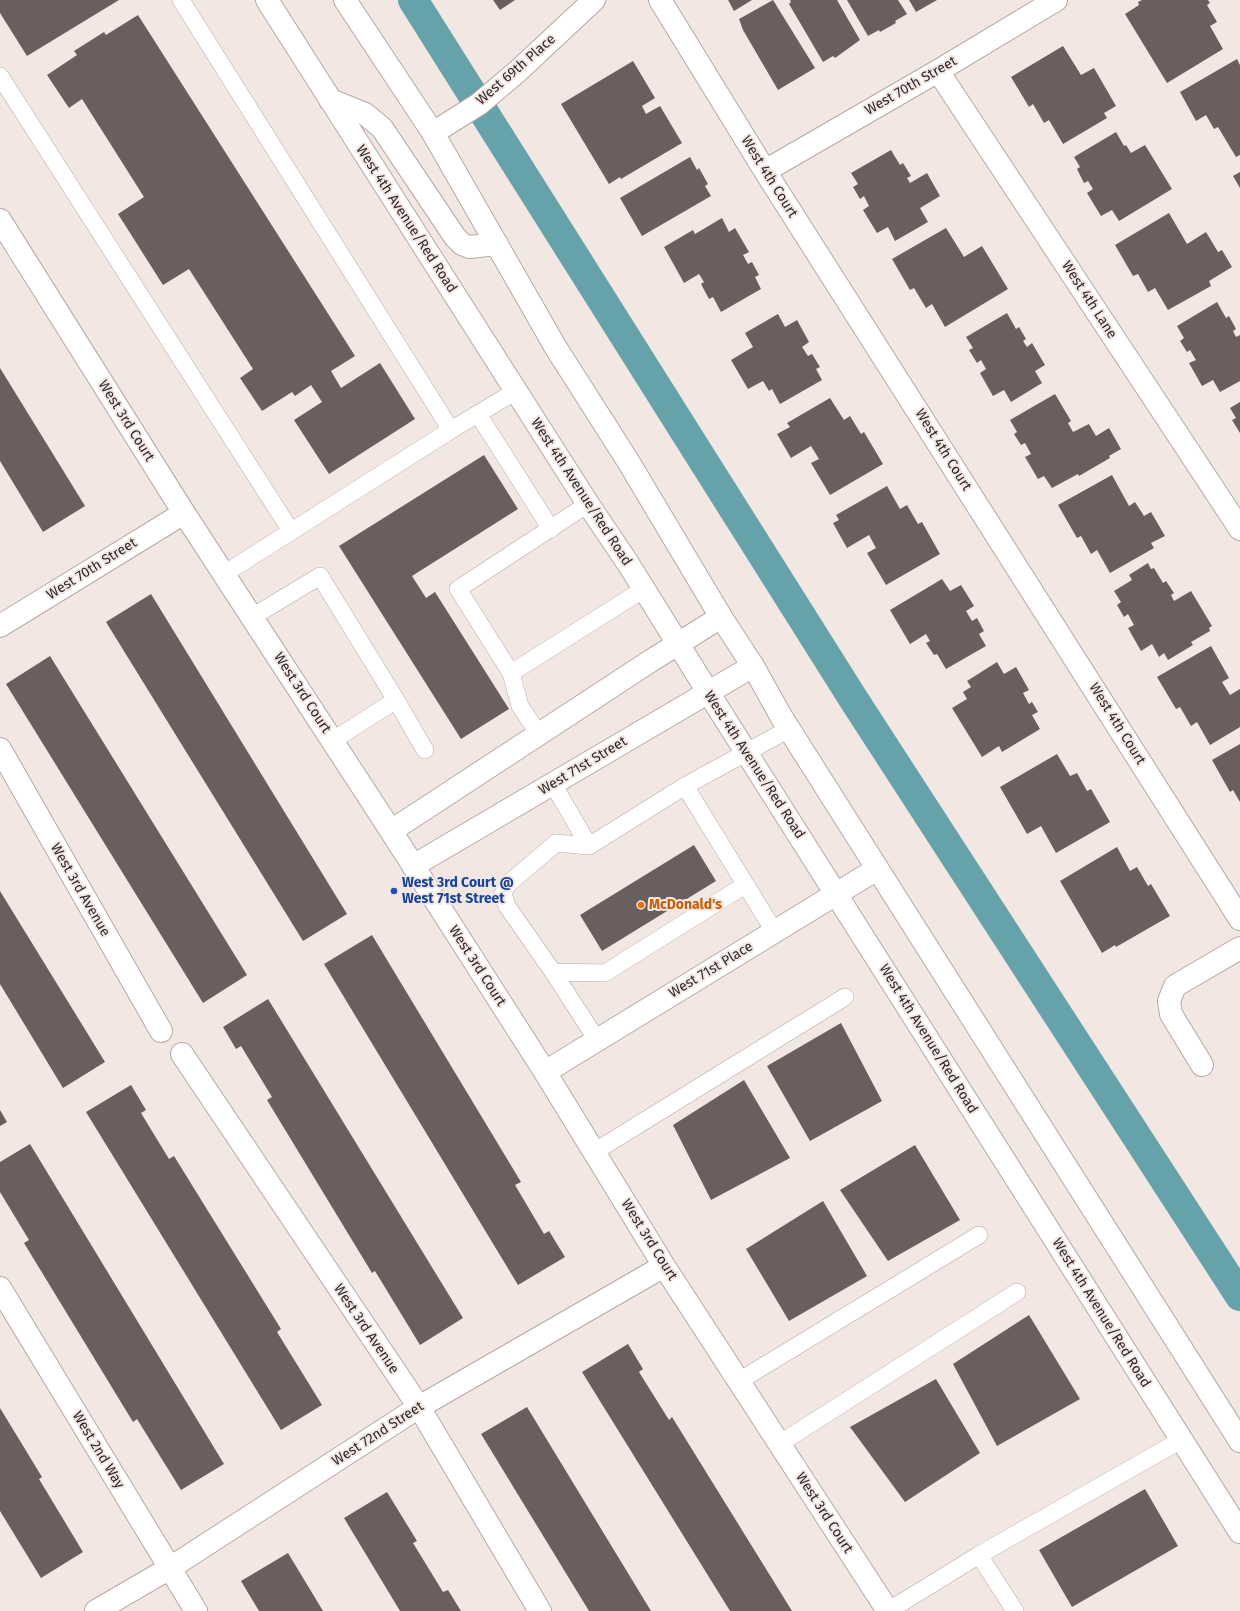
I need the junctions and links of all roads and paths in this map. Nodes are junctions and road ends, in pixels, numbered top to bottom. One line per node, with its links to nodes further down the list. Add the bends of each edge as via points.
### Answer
1 (181, 0): 16 (lane)
2 (267, 0): 9 (street, West 4th Avenue/Red Road)
3 (345, 0): 10 (street)
4 (594, 0): 10 (street, West 69th Place, via 479,104)
5 (660, 0): 11 (street, West 4th Court)
6 (1056, 0): 7 (street, West 70th Street)
7 (938, 71): 11 (street, West 70th Street); 20 (street, West 4th Lane)
8 (0, 76): 21 (lane)
9 (330, 100): 13 (street, via 365,114 382,128 462,244 469,247); 14 (street, West 4th Avenue/Red Road)
10 (432, 133): 13 (street)
11 (765, 171): 46 (street, West 4th Court)
12 (0, 220): 18 (street, West 3rd Court)
13 (497, 244): 25 (street, via 556,348 628,461)
14 (516, 391): 15 (lane); 17 (street, West 4th Avenue/Red Road)
15 (478, 414): 16 (lane); 19 (lane)
16 (451, 430): 21 (lane)
17 (588, 504): 19 (lane); 23 (street, West 4th Avenue/Red Road)
18 (184, 513): 22 (street, West 3rd Court); 26 (street, West 70th Street)
19 (550, 529): 29 (lane, via 458,589)
20 (1240, 529)
21 (291, 531): 22 (lane)
22 (224, 574): 24 (street, West 3rd Court)
23 (644, 589): 27 (street, West 4th Avenue/Red Road); 29 (lane)
24 (252, 617): 31 (lane, via 320,576); 34 (street, West 3rd Court)
25 (721, 617): 27 (street); 28 (street)
26 (0, 626)
27 (678, 644): 30 (street, West 4th Avenue/Red Road); 33 (street)
28 (753, 666): 30 (street, West 71st Street); 32 (street)
29 (511, 672): 33 (lane, via 520,706)
30 (708, 692): 37 (street, West 4th Avenue/Red Road); 38 (street, West 71st Street)
31 (396, 700): 34 (lane); 36 (lane)
32 (789, 729): 37 (lane); 43 (street)
33 (539, 734): 40 (street)
34 (332, 741): 40 (street, West 3rd Court)
35 (0, 749): 52 (street, West 3rd Avenue)
36 (425, 750)
37 (746, 752): 39 (lane); 45 (street, West 4th Avenue/Red Road)
38 (553, 784): 41 (lane); 42 (street, West 71st Street)
39 (685, 786): 41 (lane); 44 (lane)
40 (391, 831): 42 (street, West 3rd Court)
41 (589, 846): 50 (lane, via 556,843 507,885 504,894 507,906)
42 (413, 866): 56 (street, West 3rd Court)
43 (877, 869): 45 (street, West 71st Place); 65 (street)
44 (745, 886): 48 (lane); 50 (lane, via 605,973)
45 (836, 894): 48 (street, West 71st Place); 64 (street, West 4th Avenue/Red Road)
46 (1234, 895): 47 (street, West 4th Court)
47 (1240, 919)
48 (774, 931): 53 (street, West 71st Place)
49 (1240, 948): 55 (street, via 1175,986 1169,1001 1171,1014)
50 (553, 972): 53 (lane)
51 (845, 997): 57 (lane)
52 (161, 1031)
53 (597, 1040): 56 (street, West 71st Place)
54 (182, 1054): 63 (street, West 3rd Avenue)
55 (1202, 1065)
56 (545, 1072): 57 (street, West 3rd Court)
57 (594, 1152): 59 (street, West 3rd Court)
58 (979, 1235): 62 (lane)
59 (664, 1266): 62 (street, West 3rd Court); 63 (street, West 72nd Street)
60 (0, 1288): 69 (street, West 2nd Way)
61 (1017, 1292): 66 (lane)
62 (739, 1381): 66 (street, West 3rd Court)
63 (419, 1407): 69 (street, West 72nd Street); 72 (street, West 3rd Avenue)
64 (1181, 1440): 67 (street, West 4th Avenue/Red Road); 68 (lane)
65 (1240, 1441)
66 (779, 1444): 73 (street, West 3rd Court)
67 (1240, 1532)
68 (979, 1555): 73 (lane); 74 (lane)
69 (170, 1568): 70 (street, West 72nd Street); 71 (street, West 2nd Way)
70 (96, 1611)
71 (196, 1611)
72 (540, 1611)
73 (888, 1611)
74 (1015, 1611)

